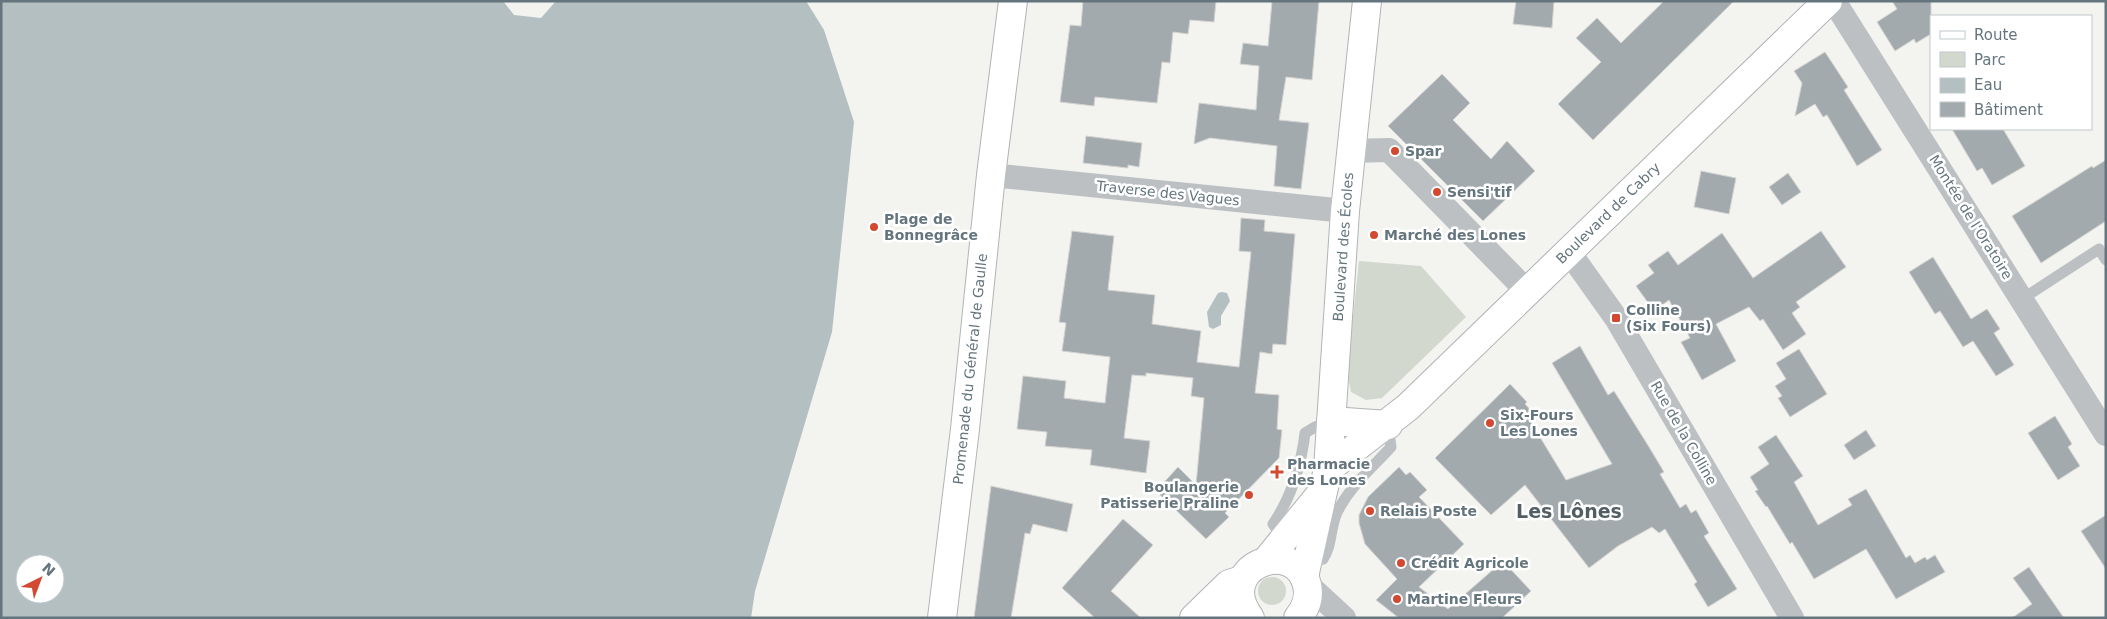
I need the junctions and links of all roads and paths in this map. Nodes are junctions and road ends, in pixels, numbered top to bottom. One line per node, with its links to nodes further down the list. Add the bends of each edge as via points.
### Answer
1 (1013, 1): 6 (main road, Promenade du Général de Gaulle)
2 (1367, 1): 5 (main road, Boulevard des Écoles)
3 (1828, 1): 8 (main road, Boulevard de Cabry)
4 (1834, 1): 11 (street, Montée de l'Oratoire)
5 (1350, 151): 7 (main road, Boulevard des Écoles); 10 (street, via 1389,150)
6 (991, 175): 7 (street, Traverse des Vagues); 20 (main road, Promenade du Général de Gaulle)
7 (1345, 211): 12 (main road, Boulevard des Écoles)
8 (1569, 252): 10 (main road, Boulevard de Cabry); 26 (street, Rue de la Colline, via 1616,318)
9 (2106, 260): 11 (lane, via 2099,249)
10 (1528, 292): 13 (main road, Boulevard de Cabry)
11 (2022, 299): 14 (street, Montée de l'Oratoire)
12 (1332, 421): 13 (main road); 15 (main road, Boulevard des Écoles); 16 (lane, via 1305,433 1293,487 1273,524)
13 (1388, 425): 15 (main road, Boulevard de Cabry); 17 (lane, via 1391,447 1348,496 1336,515 1326,555)
14 (2106, 434)
15 (1324, 481): 16 (main road); 17 (main road, Boulevard des Écoles)
16 (1275, 550): 17 (main road); 18 (main road)
17 (1306, 574): 22 (main road, Boulevard des Écoles, via 1307,602); 25 (street)
18 (1242, 580): 19 (main road, via 1229,584); 21 (main road, via 1240,600)
19 (1196, 616): 21 (main road, via 1233,614)
20 (942, 618)
21 (1250, 618)
22 (1298, 618)
23 (1305, 618): 24 (street)
24 (1335, 618)
25 (1344, 618)
26 (1792, 618)

